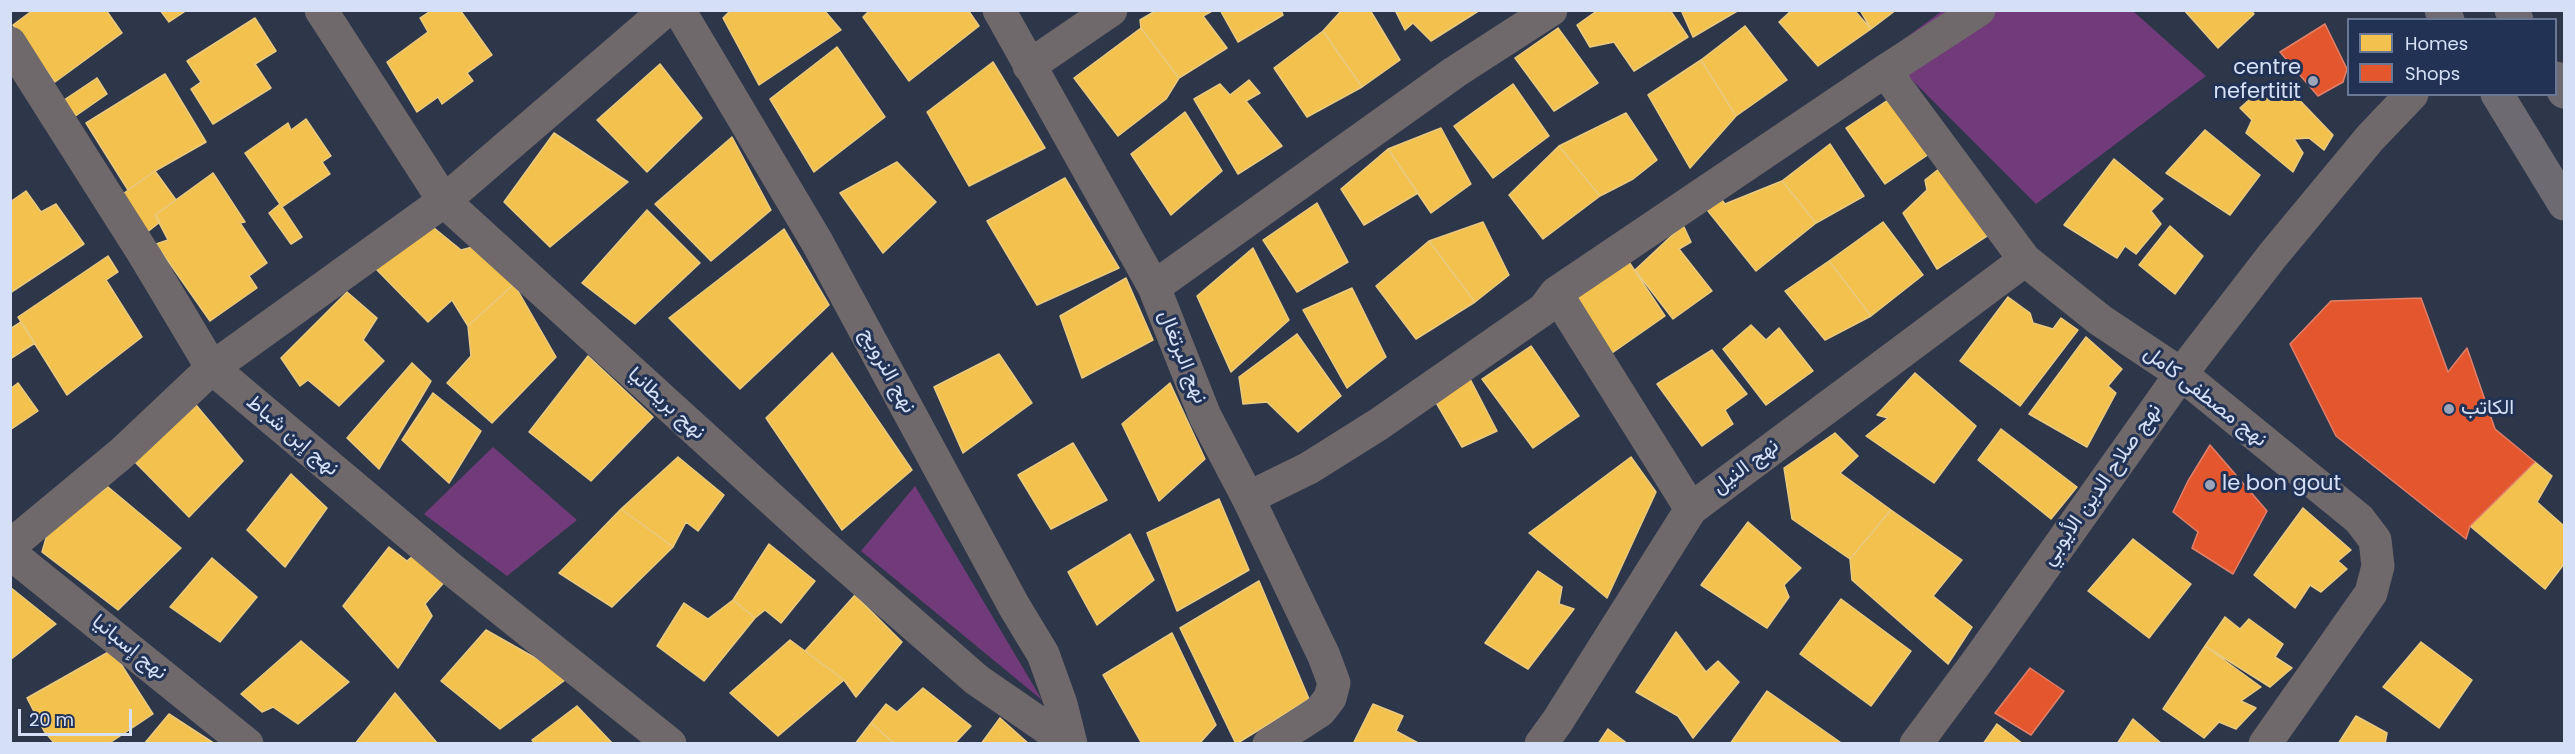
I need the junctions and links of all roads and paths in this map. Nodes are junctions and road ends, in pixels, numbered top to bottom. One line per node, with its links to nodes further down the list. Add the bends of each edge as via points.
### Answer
1 (321, 10): 13 (street, نهج بريطانيا)
2 (666, 10): 13 (street)
3 (679, 10): 26 (street, نهج النرويج, via 817,242 1043,654 1059,695)
4 (999, 10): 9 (street, نهج البرتغال)
5 (1111, 10): 9 (street)
6 (1551, 10): 16 (street, via 1455,72)
7 (1977, 11): 10 (street)
8 (10, 43): 18 (street, نهج إبن شباط)
9 (1029, 66): 16 (street, نهج البرتغال)
10 (1885, 71): 15 (street, نهج مصطفى كامل); 17 (street)
11 (2410, 96): 19 (street, نهج صلاح الدين الأيوبي, via 2273,255)
12 (2498, 96): 14 (main road)
13 (444, 201): 18 (street); 26 (street, نهج بريطانيا, via 977,680)
14 (2565, 204)
15 (2025, 260): 19 (street, نهج مصطفى كامل, via 2100,320); 21 (street, نهج النيل)
16 (1154, 287): 20 (street, نهج البرتغال, via 1205,416)
17 (1556, 293): 20 (street, via 1544,309 1379,424 1309,468); 21 (street)
18 (212, 368): 22 (street, via 122,453); 25 (street, نهج إبن شباط, via 450,568)
19 (2181, 374): 29 (street, نهج صلاح الدين الأيوبي); 30 (street, نهج مصطفى كامل, via 2359,519 2375,540 2378,566 2371,594)
20 (1248, 498): 27 (street, نهج البرتغال, via 1334,683 1330,698 1320,711)
21 (1690, 509): 28 (street, نهج النيل)
22 (10, 546)
23 (10, 553): 24 (street, نهج إسبانيا)
24 (247, 744)
25 (670, 744)
26 (1071, 744)
27 (1269, 744)
28 (1541, 744)
29 (1916, 744)
30 (2265, 744)

